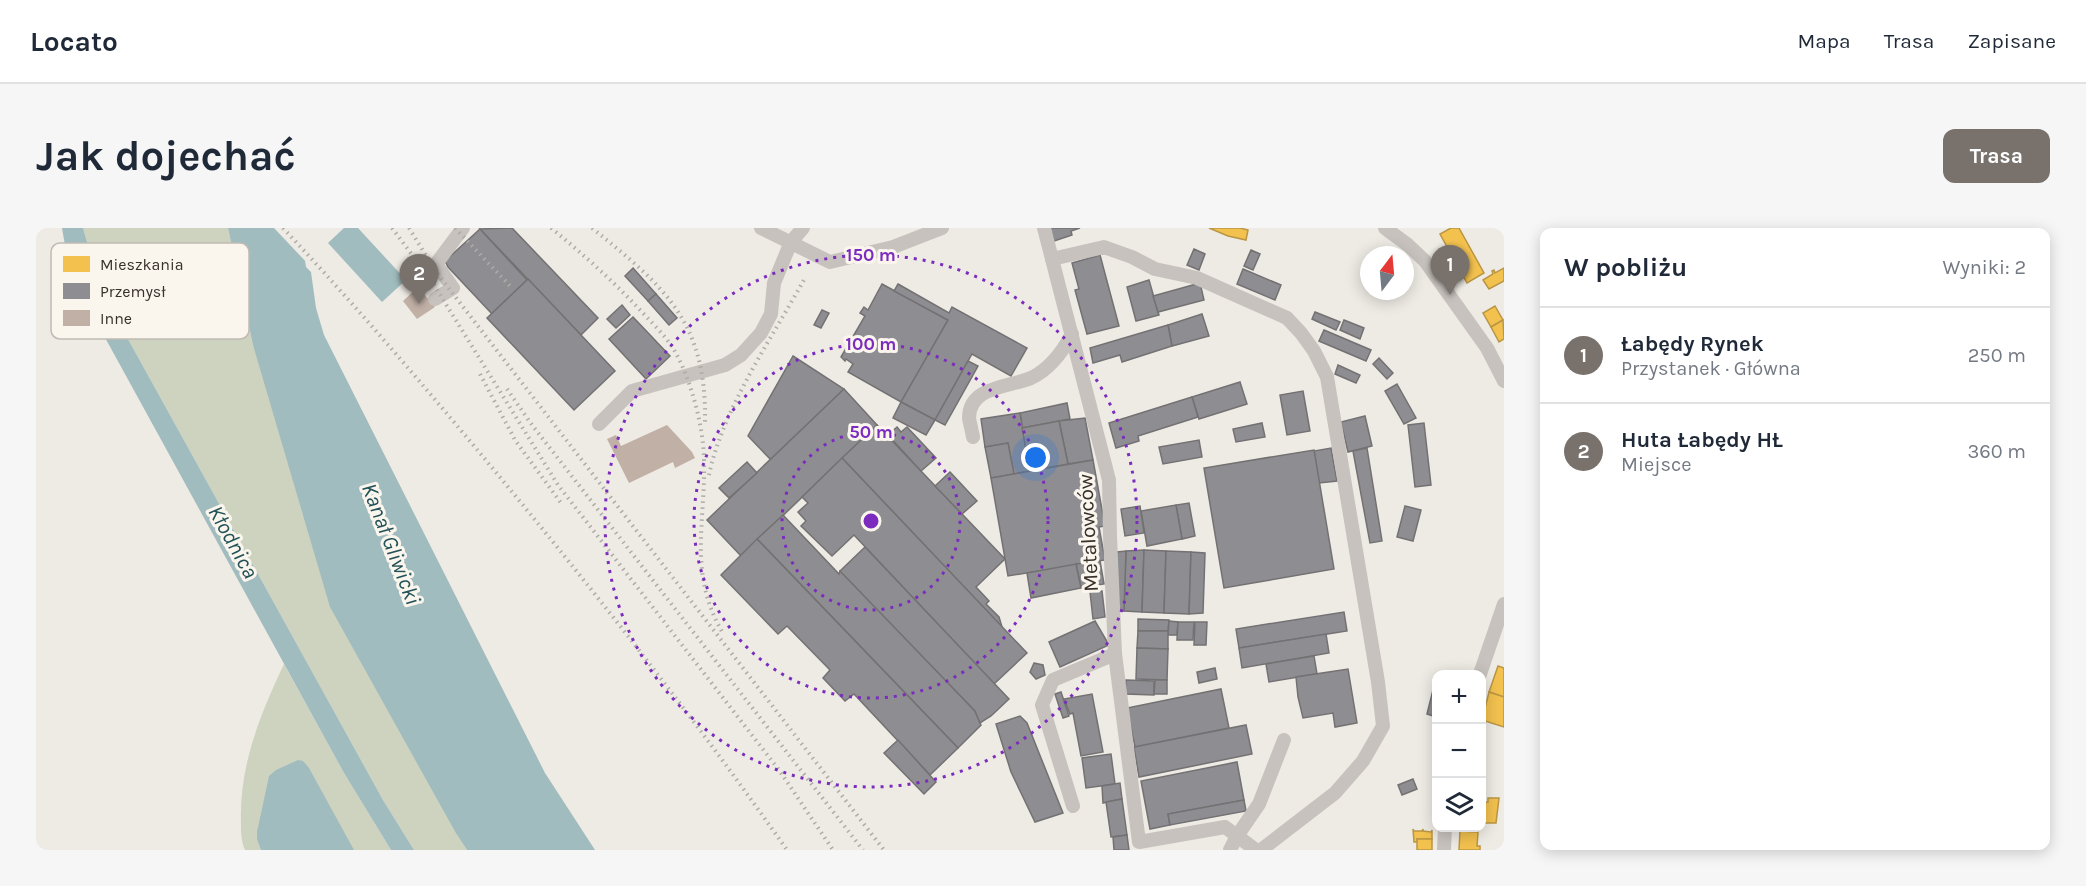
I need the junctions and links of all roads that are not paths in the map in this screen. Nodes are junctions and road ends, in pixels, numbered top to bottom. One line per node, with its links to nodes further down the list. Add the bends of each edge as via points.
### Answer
1 (463, 228): 9 (street, via 436,264 453,288)
2 (760, 228): 7 (street)
3 (803, 228): 7 (street)
4 (942, 228): 7 (street, via 893,247 830,262)
5 (1044, 228): 8 (street, Metalowców)
6 (1385, 228): 11 (street, via 1425,261 1482,341)
7 (791, 242): 12 (street, via 774,283 771,314 761,333 741,355 725,365 632,391)
8 (1052, 259): 10 (street, Metalowców); 23 (street, via 1104,247 1155,269 1197,278 1287,318 1314,351 1327,377 1383,726 1363,761 1335,793)
9 (435, 299)
10 (1072, 334): 13 (street, via 1050,366 1030,378 996,387 977,400 969,418); 15 (street, Metalowców, via 1109,480)
11 (1504, 381)
12 (599, 424)
13 (973, 437)
14 (1504, 604): 16 (street)
15 (1115, 654): 18 (street, via 1053,680 1042,705); 20 (street, Metalowców, via 1139,842 1225,827)
16 (1482, 670)
17 (1284, 740): 20 (street, via 1259,804)
18 (1073, 806)
19 (1444, 832): 24 (street)
20 (1237, 836): 21 (street); 22 (street)
21 (1230, 850)
22 (1256, 850)
23 (1261, 850)
24 (1444, 850)

